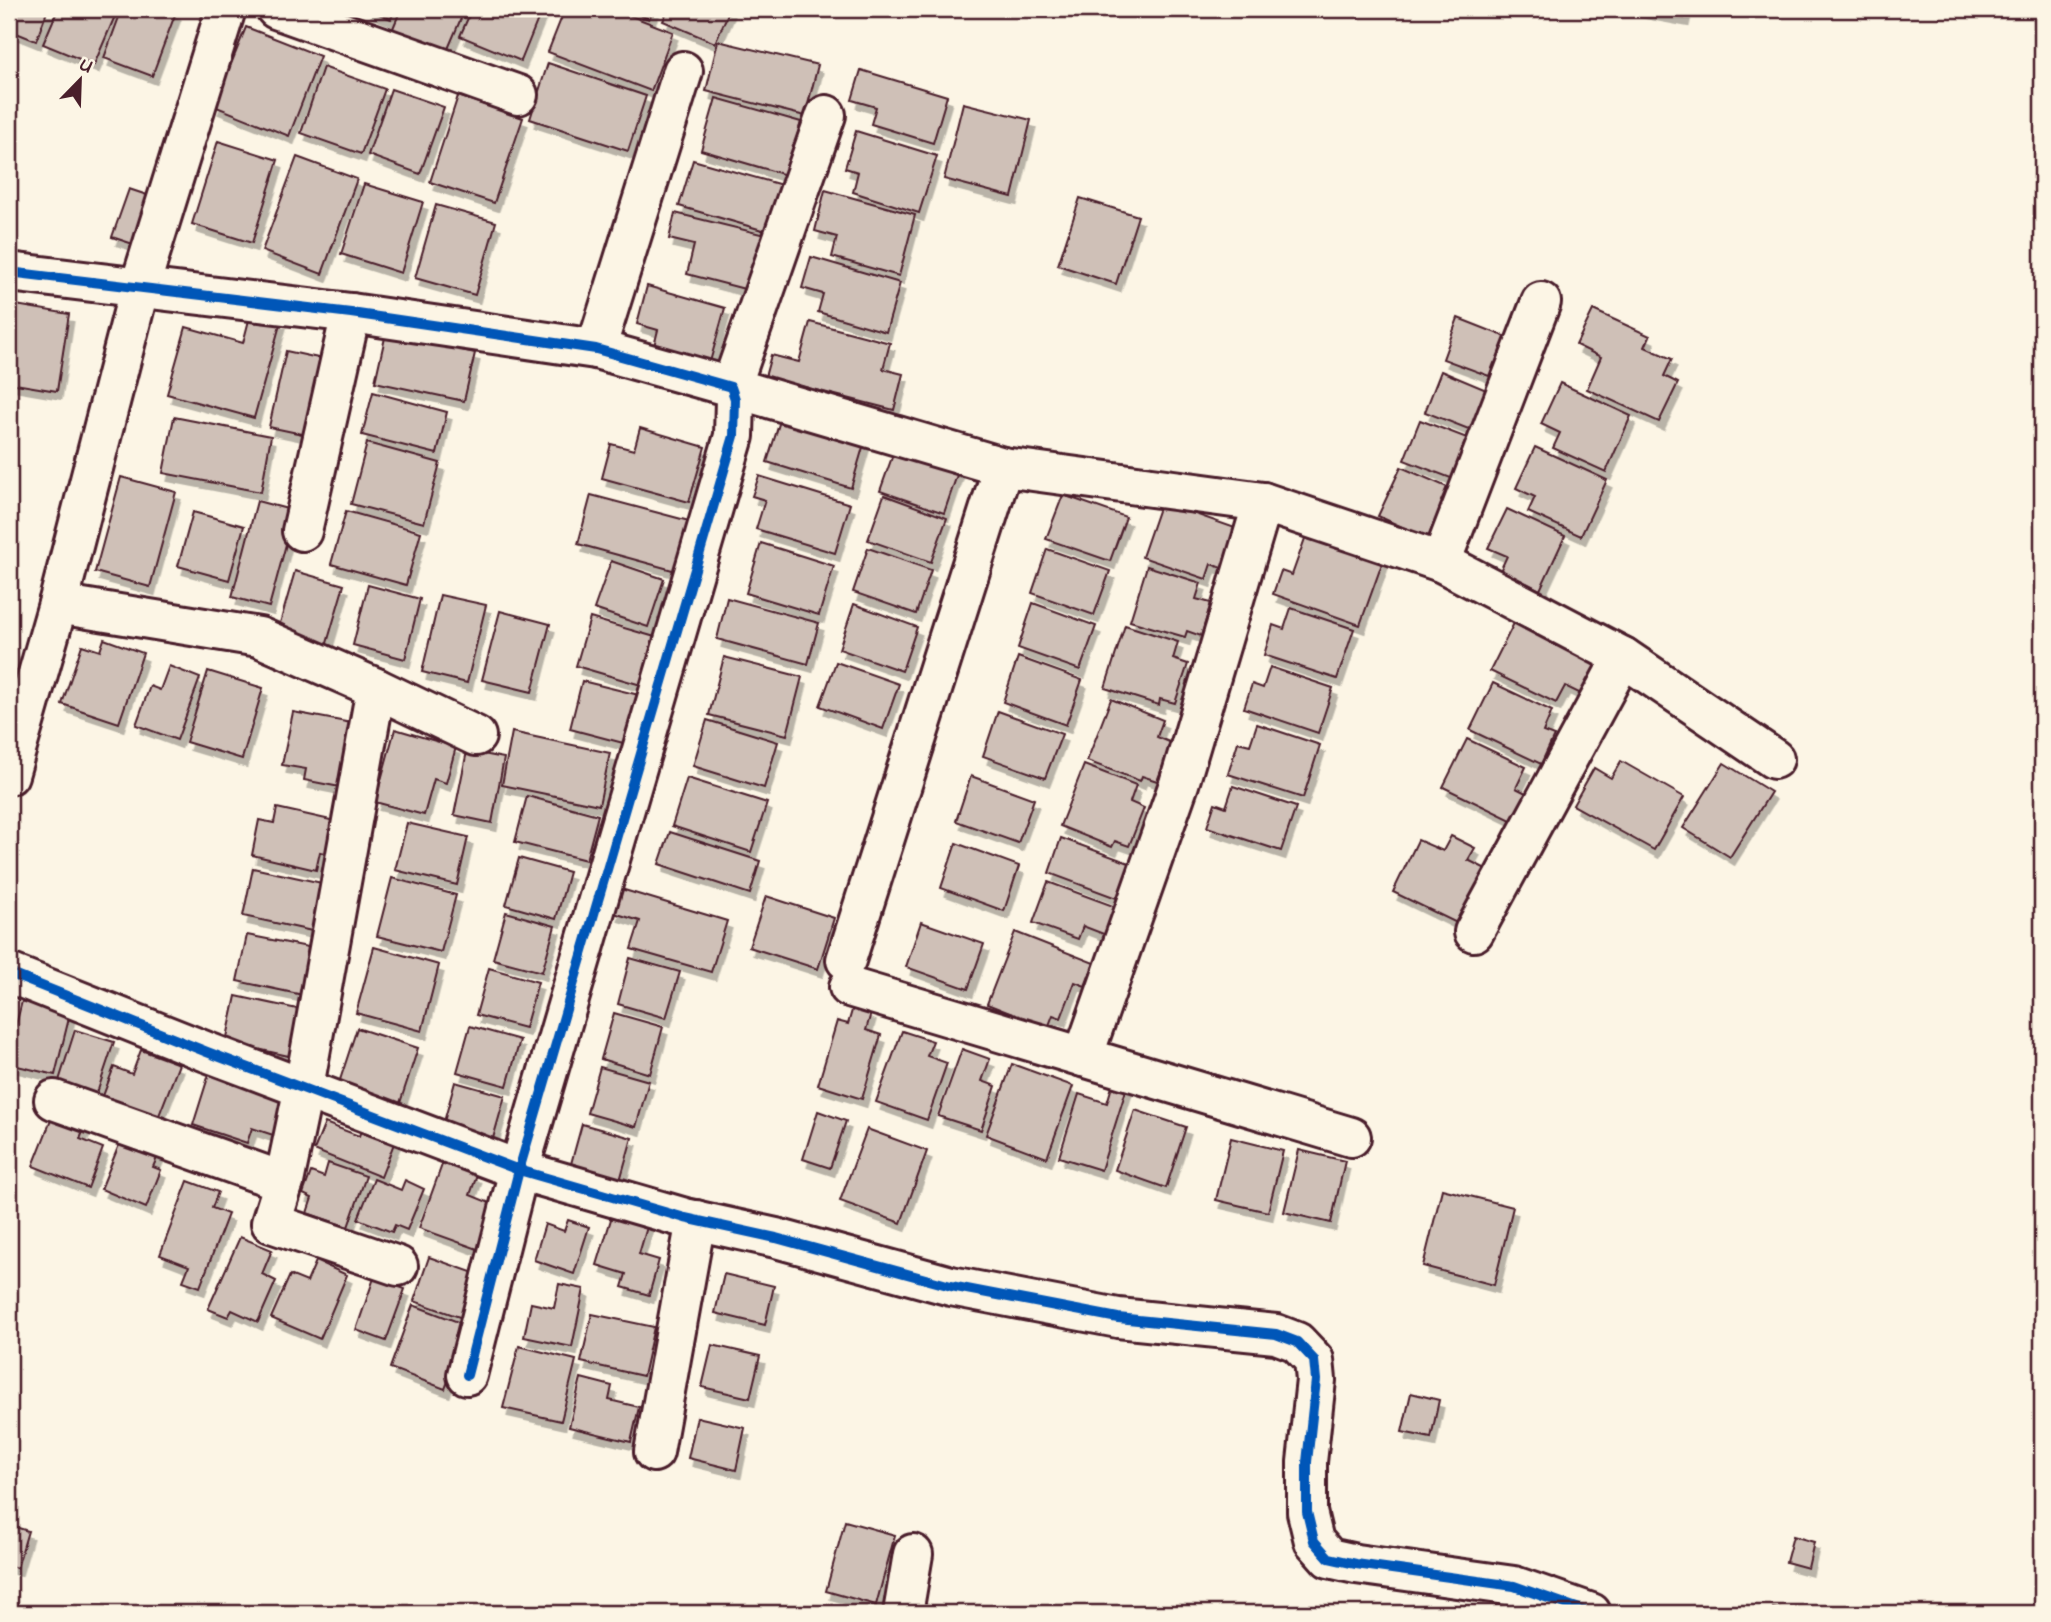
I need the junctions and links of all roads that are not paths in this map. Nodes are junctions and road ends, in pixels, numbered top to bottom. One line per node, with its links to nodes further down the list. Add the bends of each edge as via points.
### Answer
1 (226, 9): 7 (street)
2 (276, 9): 4 (street)
3 (683, 71): 10 (street)
4 (518, 95)
5 (826, 115): 11 (street)
6 (9, 272): 7 (street)
7 (140, 286): 9 (street); 16 (street)
8 (1541, 302): 15 (street)
9 (351, 313): 10 (street); 14 (street)
10 (596, 349): 11 (street)
11 (731, 387): 12 (street); 28 (street, via 734,436)
12 (1003, 467): 13 (street); 24 (street, via 847,973)
13 (1263, 502): 15 (street); 24 (street, via 1179,784)
14 (302, 531)
15 (1441, 562): 17 (street)
16 (58, 604): 18 (street, via 260,637); 21 (street)
17 (1623, 657): 20 (street); 22 (street)
18 (376, 688): 19 (street); 25 (street)
19 (476, 736)
20 (1774, 759)
21 (9, 775)
22 (1474, 932)
23 (9, 973): 25 (street)
24 (1083, 1057): 27 (street)
25 (304, 1087): 28 (street); 29 (street)
26 (54, 1100): 29 (street)
27 (1351, 1137)
28 (519, 1170): 30 (street); 32 (street)
29 (284, 1182): 31 (street, via 271,1223)
30 (696, 1220): 33 (street); 36 (street, via 951,1286 1118,1318 1276,1334 1297,1342 1314,1360 1316,1380 1307,1512 1314,1541 1329,1558 1514,1586)
31 (398, 1266)
32 (467, 1376)
33 (654, 1452)
34 (913, 1554): 35 (street)
35 (903, 1613)
36 (1591, 1613)

